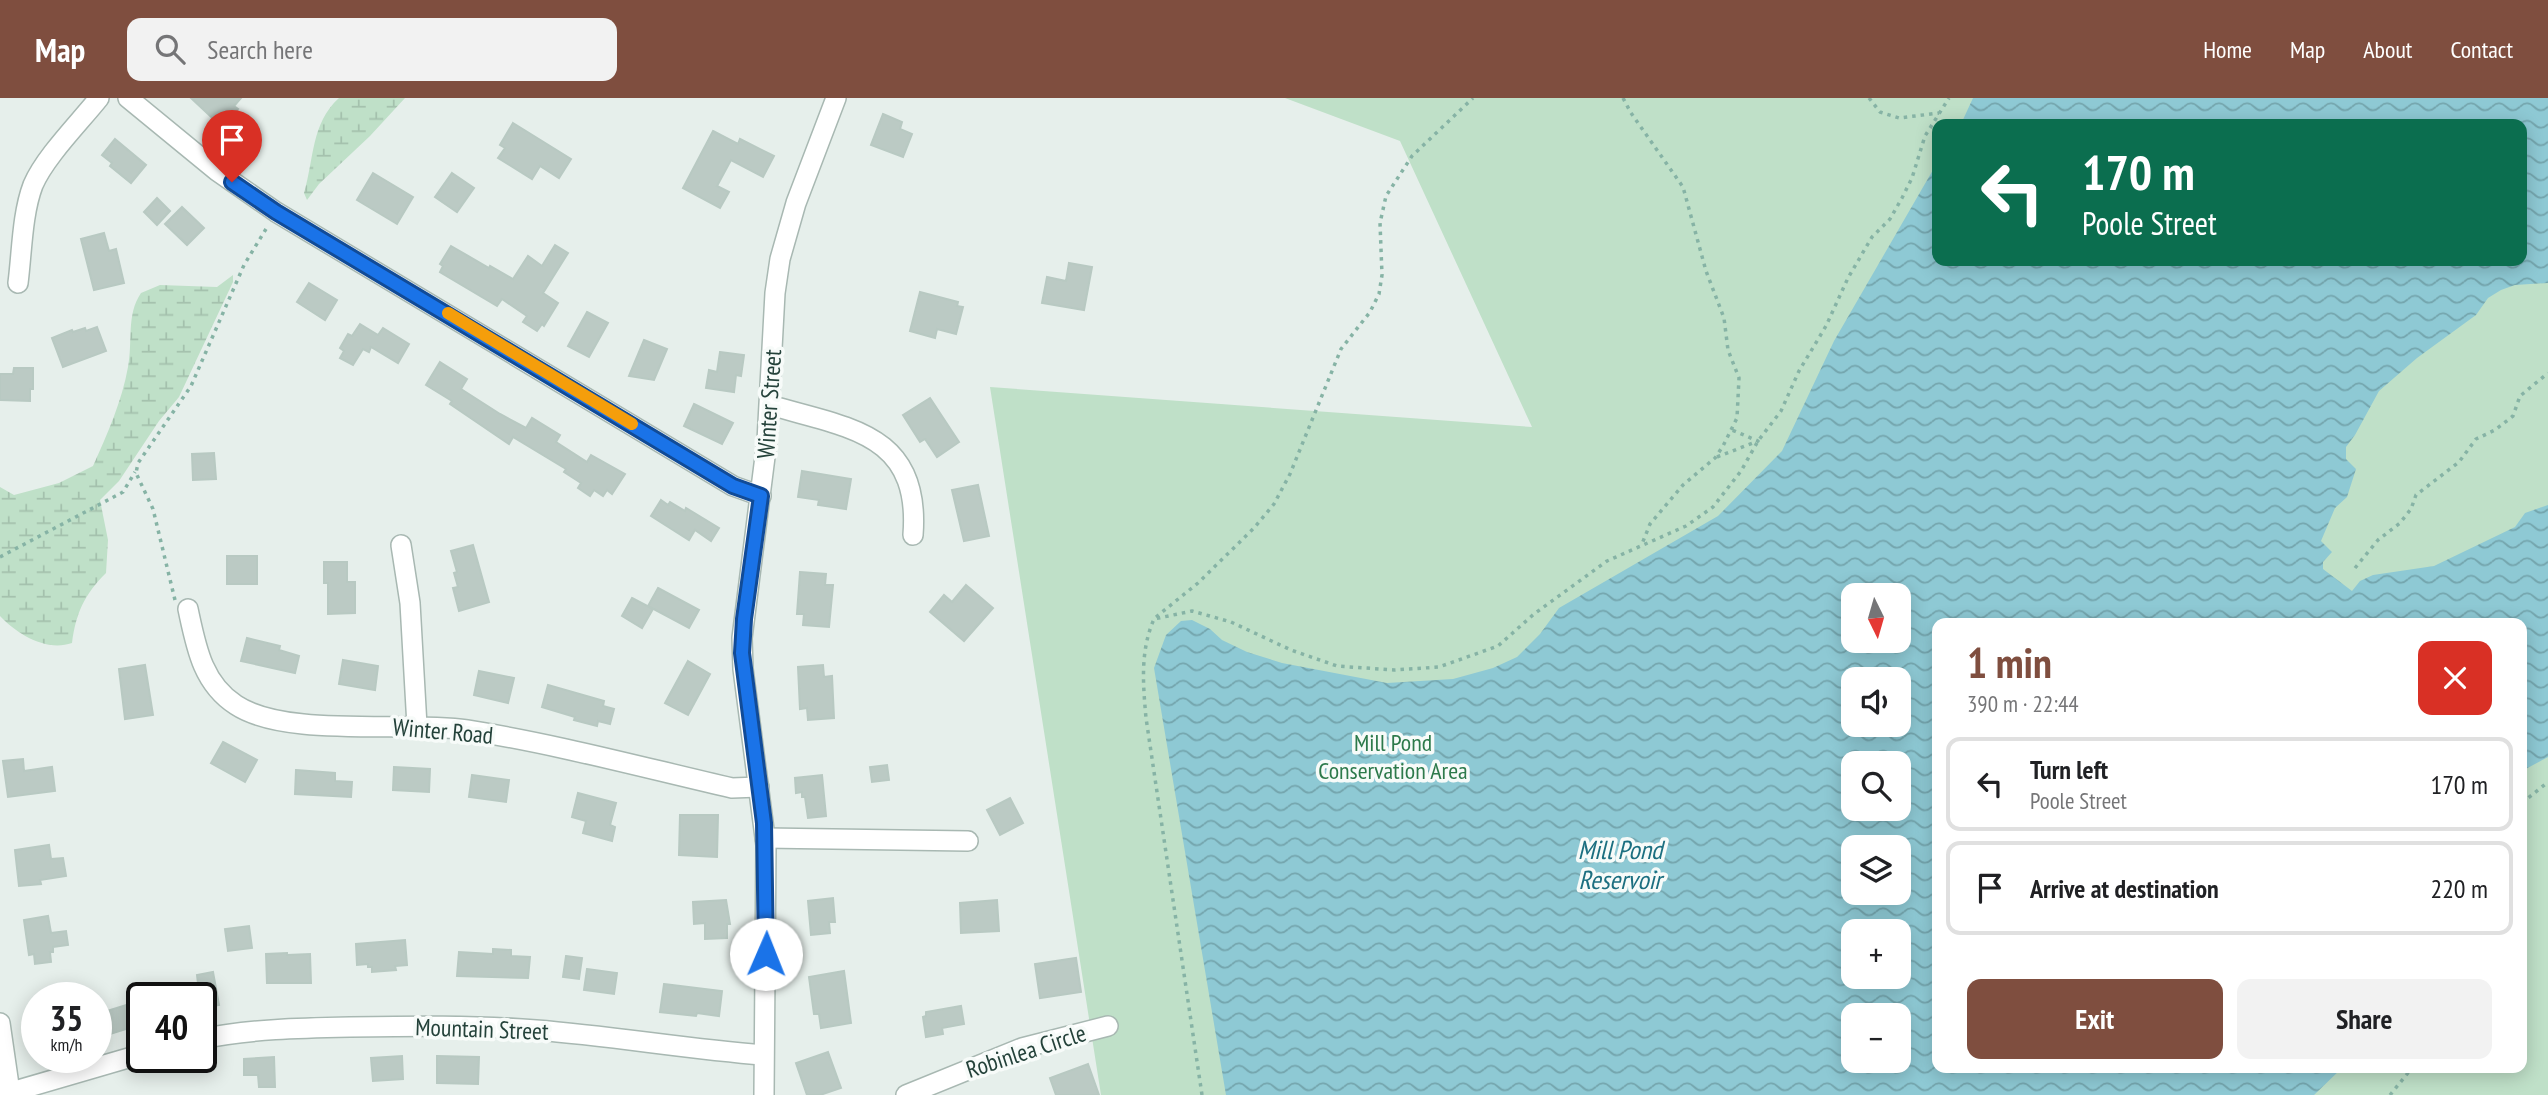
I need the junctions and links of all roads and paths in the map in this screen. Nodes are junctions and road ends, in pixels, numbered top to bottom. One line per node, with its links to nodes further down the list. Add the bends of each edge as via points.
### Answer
1 (99, 98): 12 (street, via 33,187)
2 (128, 98): 11 (street, via 217,172)
3 (836, 98): 14 (street, Winter Street, via 779,259)
4 (1474, 98): 26 (path, via 1412,156 1386,196 1380,223 1379,294 1341,349 1274,504 1198,583)
5 (1623, 98): 15 (path, via 1683,187 1739,378 1737,418)
6 (1869, 98): 8 (path, via 1880,112 1899,118)
7 (1949, 98): 8 (path)
8 (1940, 113): 9 (path)
9 (1936, 119)
10 (1932, 124): 16 (path, via 1902,198 1872,237 1781,411)
11 (276, 212): 18 (path, via 244,265 191,386); 19 (street, via 733,486)
12 (18, 283)
13 (2548, 373): 24 (path, via 2520,396 2513,416 2476,439 2459,462 2416,495 2400,523 2378,540)
14 (770, 405): 19 (street, Winter Street); 20 (street, via 880,442 910,486)
15 (1731, 430): 16 (path); 17 (path)
16 (1758, 441): 17 (path); 22 (path, via 1713,507)
17 (1715, 458): 22 (path, via 1683,485 1650,524)
18 (136, 470): 23 (path, via 122,492); 25 (path, via 153,509 172,596)
19 (761, 496): 29 (street, Winter Street, via 742,653)
20 (913, 535)
21 (401, 545): 27 (street, via 411,617)
22 (1641, 546): 26 (path, via 1607,561 1498,646 1439,667 1337,666 1231,622 1192,611)
23 (0, 557)
24 (2355, 568)
25 (188, 609): 27 (street, Winter Road, via 205,672 244,710 289,722)
26 (1154, 619): 42 (path, via 1146,641 1142,679)
27 (417, 726): 29 (street, Winter Road, via 507,738 732,788)
28 (2548, 782): 30 (path)
29 (759, 787): 31 (street, Winter Street)
30 (2527, 799)
31 (765, 838): 32 (street); 36 (street, Winter Street)
32 (968, 841)
33 (0, 1023): 39 (street)
34 (1108, 1026): 41 (street, Robinlea Circle, via 1021,1048)
35 (217, 1037): 36 (street, Mountain Street, via 293,1029 424,1025 599,1036)
36 (763, 1055): 40 (street, Winter Street)
37 (126, 1059): 39 (street)
38 (2408, 1073): 43 (path)
39 (5, 1094)
40 (764, 1095)
41 (906, 1095)
42 (1202, 1095)
43 (2390, 1095)

